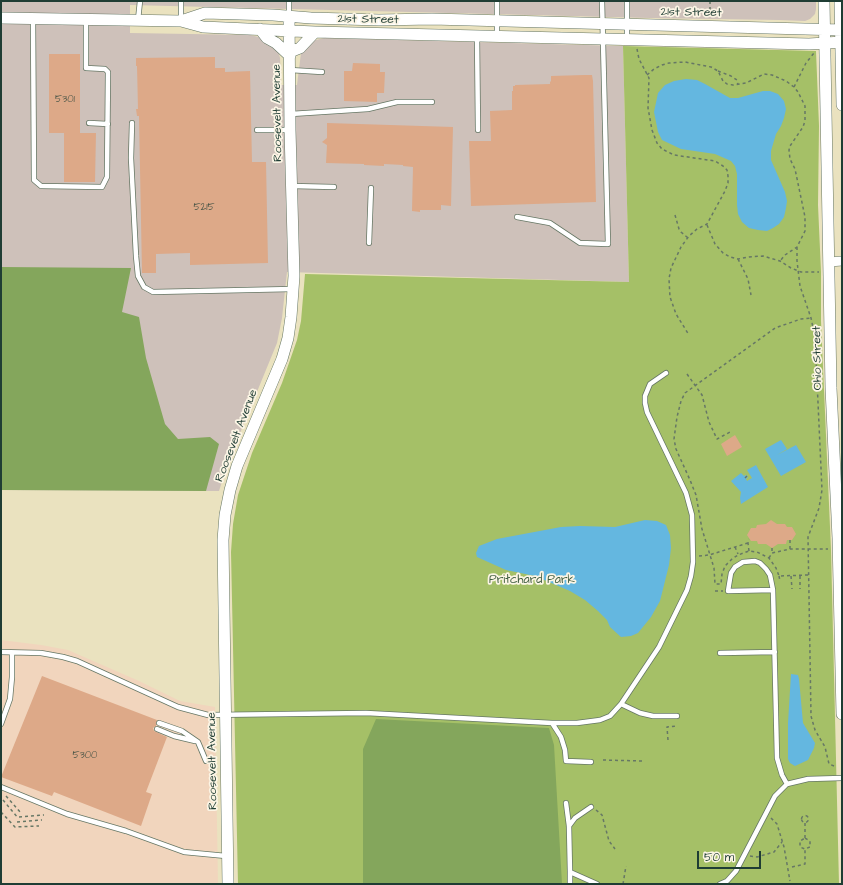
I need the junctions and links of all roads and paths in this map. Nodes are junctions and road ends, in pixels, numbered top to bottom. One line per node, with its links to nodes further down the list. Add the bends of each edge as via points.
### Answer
1 (140, 1): 14 (lane)
2 (181, 1): 15 (lane)
3 (290, 1): 10 (lane, Roosevelt Avenue)
4 (497, 1): 16 (lane)
5 (602, 1): 17 (lane)
6 (627, 1): 18 (lane)
7 (710, 1): 19 (path)
8 (824, 1): 21 (street, Ohio Street)
9 (840, 1): 22 (street)
10 (289, 16): 15 (street, 21st Street, via 205,13); 16 (street, 21st Street); 23 (street, Roosevelt Avenue)
11 (1, 18): 12 (street, 21st Street)
12 (33, 18): 13 (street, 21st Street); 45 (lane, via 34,180 41,186 102,187 107,177)
13 (86, 19): 14 (street, 21st Street); 45 (lane, via 86,68 105,69 108,72)
14 (138, 20): 15 (street, 21st Street)
15 (181, 21): 20 (street, 21st Street, via 203,27)
16 (497, 21): 17 (street, 21st Street); 26 (lane)
17 (603, 23): 18 (street, 21st Street); 27 (lane)
18 (627, 24): 19 (street, 21st Street); 28 (lane)
19 (710, 26): 21 (street, 21st Street)
20 (260, 29): 23 (street, 21st Street); 33 (street, via 267,38)
21 (824, 29): 22 (street, 21st Street); 30 (street, Ohio Street)
22 (841, 30): 29 (street)
23 (289, 31): 24 (street, 21st Street); 33 (street, Roosevelt Avenue)
24 (315, 32): 25 (street, 21st Street); 33 (street, via 300,48)
25 (477, 36): 26 (street, 21st Street); 48 (lane)
26 (497, 36): 27 (street, 21st Street)
27 (604, 39): 28 (street, 21st Street); 53 (lane, via 608,244 580,243 550,223)
28 (627, 39): 30 (street, 21st Street)
29 (841, 42): 30 (street, 21st Street); 41 (street)
30 (824, 43): 61 (street, Ohio Street)
31 (637, 46): 37 (path, via 639,59)
32 (814, 53): 39 (path)
33 (290, 54): 34 (street, Roosevelt Avenue)
34 (290, 70): 36 (lane); 42 (street, Roosevelt Avenue)
35 (718, 71): 37 (path, via 693,63 676,62 662,65); 38 (path, via 731,76); 38 (path, via 727,84)
36 (322, 72)
37 (648, 75): 54 (path, via 648,108 657,143 662,149 680,156 715,161 726,170 728,183)
38 (738, 85): 39 (path, via 768,74)
39 (794, 87): 57 (path, via 803,99 806,113 803,127 789,150 806,224 804,236)
40 (432, 102): 42 (lane, via 397,102 368,109)
41 (842, 106)
42 (291, 114): 47 (street, Roosevelt Avenue)
43 (89, 123): 45 (lane)
44 (132, 123): 64 (lane, via 131,158 136,256 138,276 144,288 153,292)
45 (108, 124)
46 (257, 130): 47 (lane)
47 (290, 130): 49 (street, Roosevelt Avenue)
48 (478, 130)
49 (292, 186): 50 (lane); 64 (street, Roosevelt Avenue)
50 (334, 187)
51 (371, 188): 56 (lane)
52 (675, 214): 55 (path, via 679,229)
53 (517, 217)
54 (707, 224): 55 (path); 58 (path, via 718,248)
55 (688, 238): 67 (path, via 671,268 668,288 676,314)
56 (369, 243)
57 (797, 247): 59 (path); 62 (path)
58 (738, 259): 59 (path, via 763,256); 65 (path, via 748,279)
59 (780, 261): 62 (path)
60 (842, 261): 61 (street)
61 (829, 262): 72 (street, Ohio Street, via 831,388)
62 (798, 271): 63 (path); 66 (path, via 800,286)
63 (821, 272)
64 (294, 289): 101 (street, Roosevelt Avenue, via 288,338 282,359 237,466 230,490 223,562)
65 (751, 295)
66 (811, 318): 70 (path, via 775,328); 78 (path, via 815,336 822,490 819,508 808,537)
67 (689, 335)
68 (666, 373): 85 (lane, via 650,384 645,403 686,493 692,514)
69 (687, 374): 70 (path)
70 (696, 385): 71 (path, via 717,439); 83 (path, via 685,393 681,401 674,439 696,495)
71 (732, 431)
72 (840, 538): 100 (street, Ohio Street)
73 (749, 539): 75 (path)
74 (790, 540): 79 (path)
75 (748, 543): 76 (path); 81 (path)
76 (735, 547): 83 (path); 84 (path)
77 (772, 548): 82 (path)
78 (808, 548): 79 (path); 80 (path); 90 (path)
79 (790, 549): 82 (path)
80 (831, 550)
81 (749, 551): 84 (path); 86 (path)
82 (772, 553): 86 (path)
83 (709, 555): 84 (path, via 714,568 715,584 721,584 725,566); 85 (path)
84 (738, 555)
85 (693, 557): 99 (lane, via 687,590 674,617 659,647)
86 (769, 558): 87 (path)
87 (779, 576): 88 (path); 91 (path)
88 (791, 576): 89 (path); 94 (path)
89 (800, 576): 90 (path); 92 (path)
90 (808, 576): 114 (path, via 811,716 815,730 825,747 829,764)
91 (780, 582)
92 (800, 589)
93 (773, 590): 93 (lane, via 770,576 760,563 743,562 731,573 728,591); 96 (lane)
94 (792, 590)
95 (1, 652): 97 (lane)
96 (775, 652): 98 (lane); 116 (lane, via 777,758)
97 (12, 653): 101 (lane, via 41,653 64,657 178,707 208,715); 104 (lane, via 10,699)
98 (720, 653)
99 (621, 704): 102 (lane, via 653,716); 105 (lane, via 610,716 600,720)
100 (842, 714)
101 (225, 716): 105 (lane, via 366,713); 136 (street, Roosevelt Avenue)
102 (677, 716)
103 (159, 723): 109 (lane, via 182,731)
104 (1, 724)
105 (552, 724): 113 (lane, via 561,737 566,761)
106 (677, 726): 108 (path, via 667,727)
107 (157, 729): 109 (lane)
108 (668, 740)
109 (198, 742): 111 (lane)
110 (604, 760): 112 (path)
111 (206, 761)
112 (642, 761)
113 (591, 762)
114 (834, 766)
115 (842, 778): 116 (lane, via 808,779)
116 (786, 784): 125 (lane, via 775,796)
117 (1, 787): 136 (lane, via 66,814 126,831 184,852)
118 (5, 796): 123 (path)
119 (3, 800): 124 (path, via 19,817)
120 (566, 803): 130 (lane)
121 (591, 807): 130 (lane, via 575,818); 133 (path, via 602,815 609,841)
122 (1, 812): 129 (path, via 15,828)
123 (20, 813)
124 (44, 815)
125 (764, 815): 132 (path, via 777,824); 135 (lane)
126 (42, 820): 127 (path)
127 (17, 822)
128 (805, 823): 131 (path)
129 (39, 826)
130 (569, 826): 139 (lane)
131 (805, 838): 134 (path, via 810,841 810,846); 134 (path, via 800,841 800,847)
132 (782, 842): 135 (path, via 774,852 765,855 758,857); 140 (path)
133 (615, 849)
134 (805, 849): 138 (path, via 805,864)
135 (744, 854): 145 (lane, via 736,871 727,881)
136 (228, 856): 141 (street, Roosevelt Avenue)
137 (626, 866): 144 (path)
138 (792, 867)
139 (570, 872): 142 (lane); 143 (lane)
140 (790, 881)
141 (228, 884)
142 (570, 884)
143 (597, 884)
144 (623, 884)
145 (720, 884)

